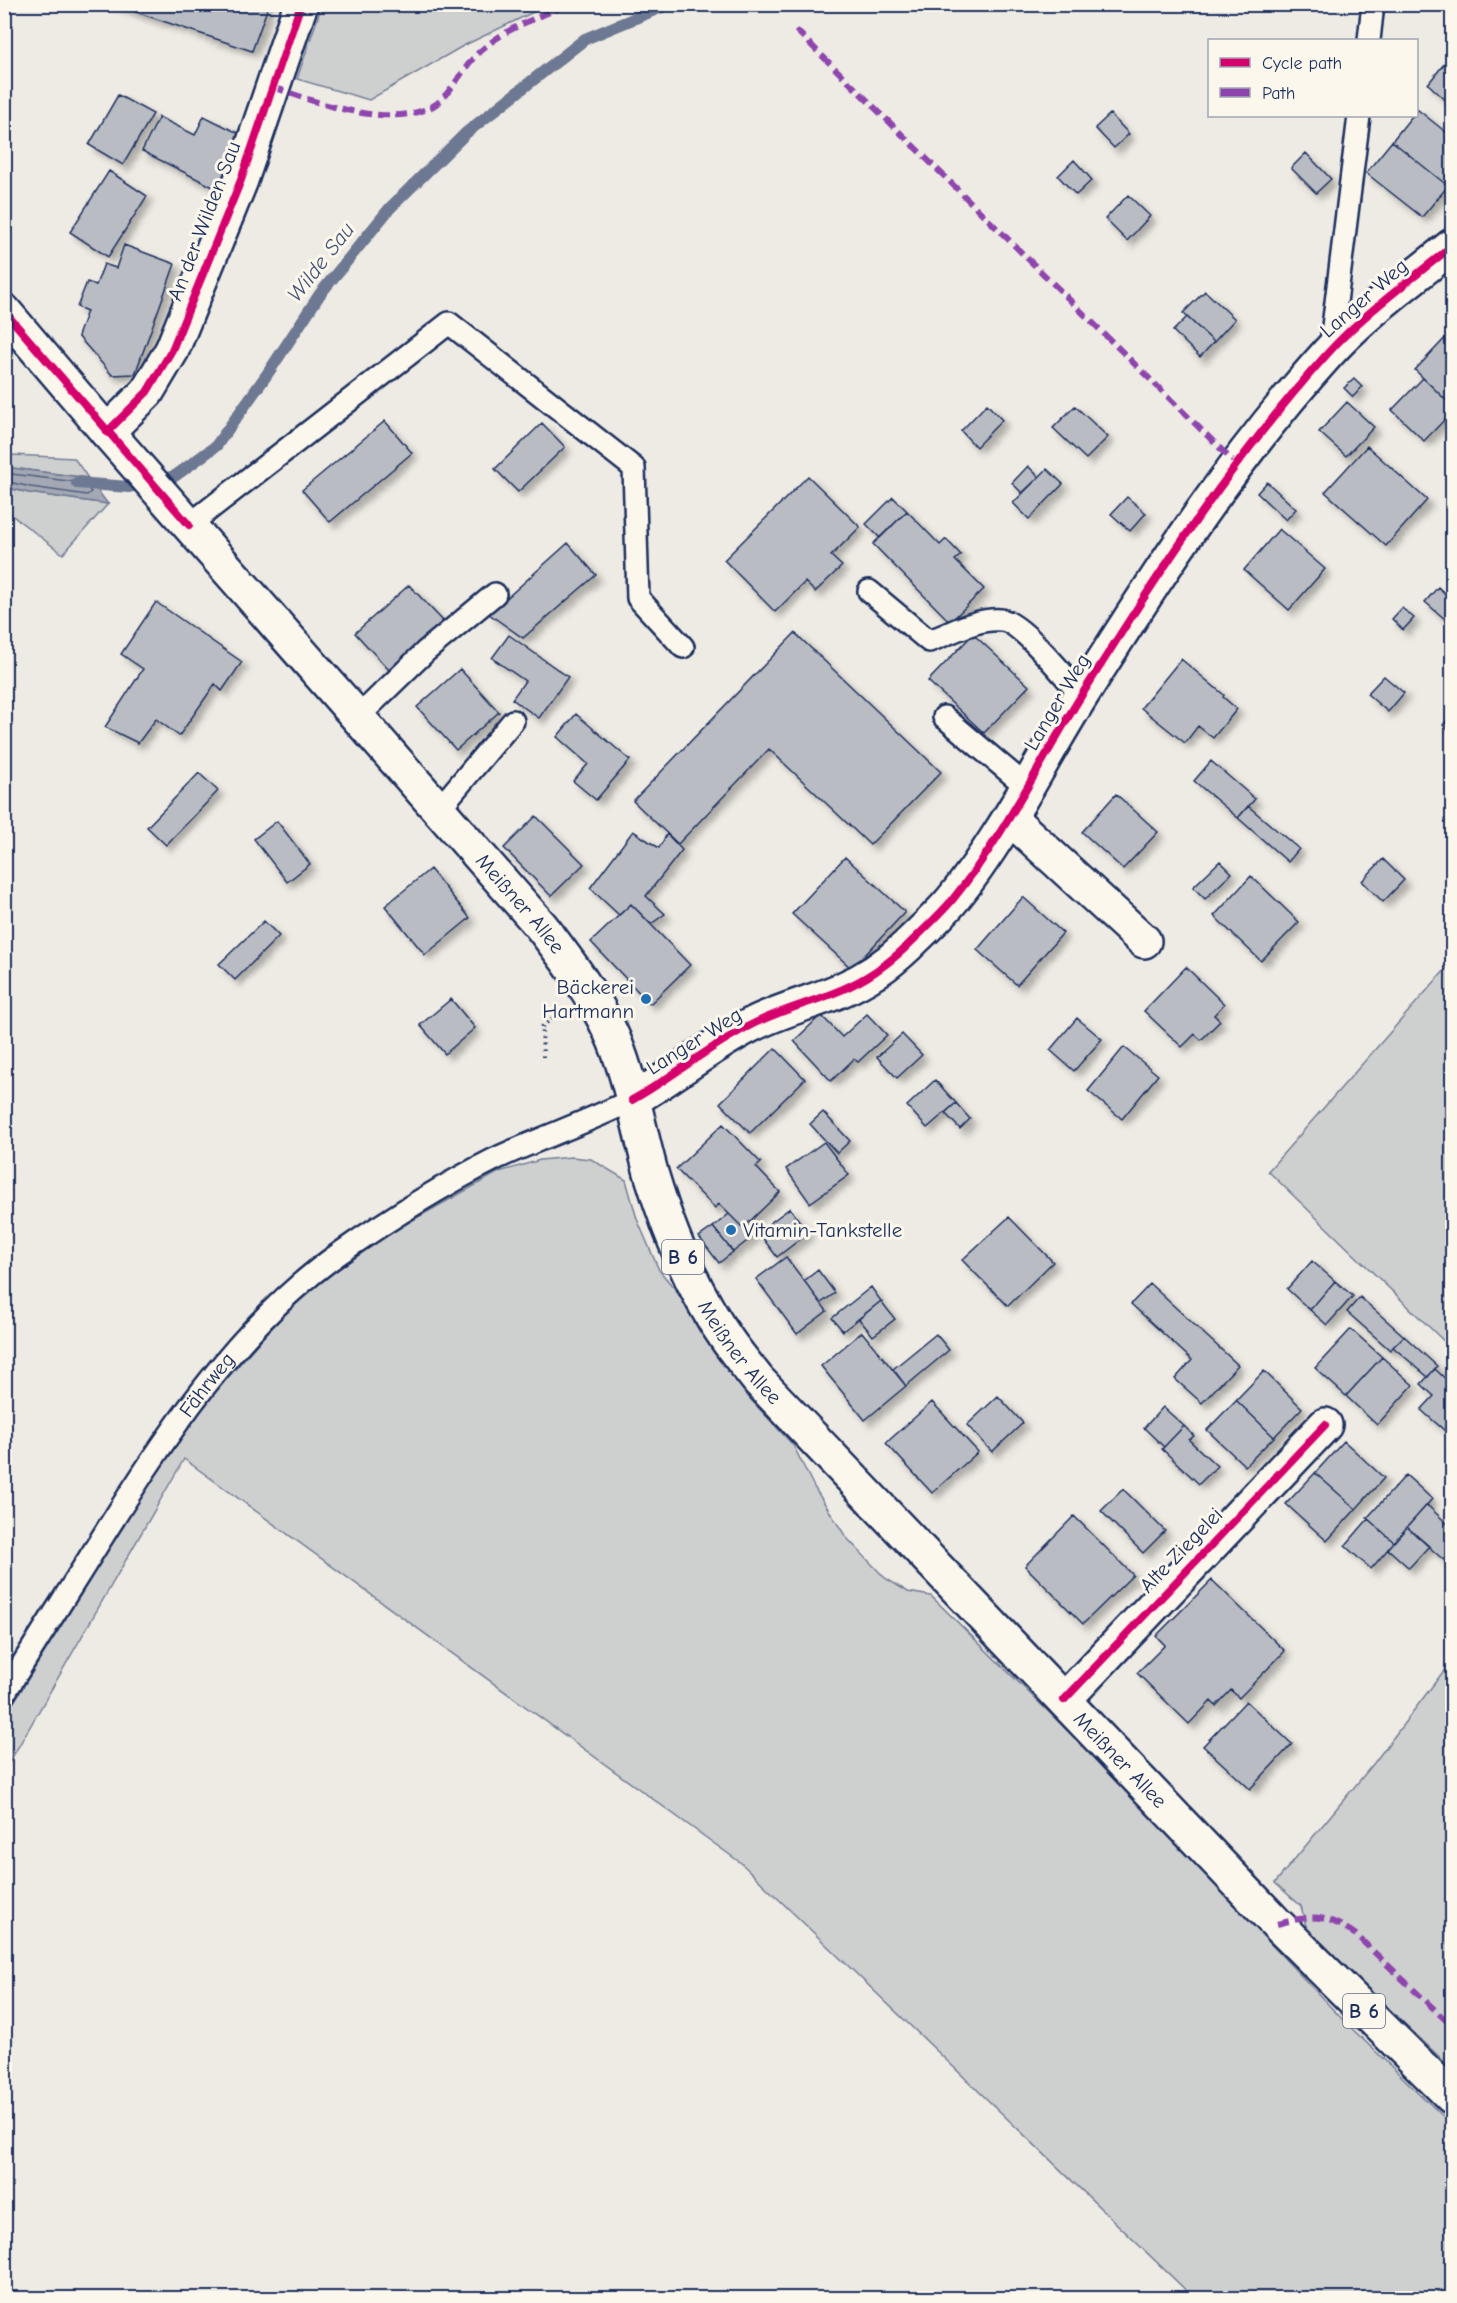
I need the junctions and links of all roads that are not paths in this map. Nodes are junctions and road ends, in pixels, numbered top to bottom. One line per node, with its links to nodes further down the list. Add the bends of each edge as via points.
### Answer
1 (301, 4): 8 (main road, An der Wilden Sau, via 241,180 172,350 147,392)
2 (1373, 4): 3 (lane)
3 (1369, 39)
4 (1359, 117): 7 (lane)
5 (1452, 246): 7 (main road, Langer Weg)
6 (4, 311): 8 (main road, Meißner Allee / B 6)
7 (1330, 351): 13 (main road, Langer Weg, via 1236,464 1172,554)
8 (107, 432): 9 (main road, Meißner Allee / B 6)
9 (183, 519): 12 (lane, via 449,323 634,468 639,598); 14 (main road, Meißner Allee / B 6)
10 (869, 591): 13 (lane, via 929,640 976,622 1003,620 1023,631)
11 (495, 594): 14 (lane, via 426,651)
12 (683, 647)
13 (1082, 695): 17 (main road, Langer Weg)
14 (358, 717): 18 (main road, Meißner Allee / B 6)
15 (944, 717): 17 (lane)
16 (513, 721): 18 (lane)
17 (1027, 787): 19 (main road, Langer Weg)
18 (439, 809): 21 (main road, Meißner Allee / B 6, via 581,978 614,1041)
19 (1010, 818): 20 (main road); 21 (main road, Langer Weg, via 952,900 904,949 871,975 841,991 781,1010 747,1026)
20 (1144, 941)
21 (632, 1100): 23 (lane, Fährweg, via 495,1159 392,1218 296,1287 258,1324 166,1439); 24 (main road, Meißner Allee / B 6, via 674,1238 697,1289 727,1340 804,1431)
22 (1325, 1425): 24 (main road, Alte Ziegelei)
23 (4, 1694)
24 (1064, 1700): 25 (main road, Meißner Allee / B 6, via 1277,1924)
25 (1452, 2097)

